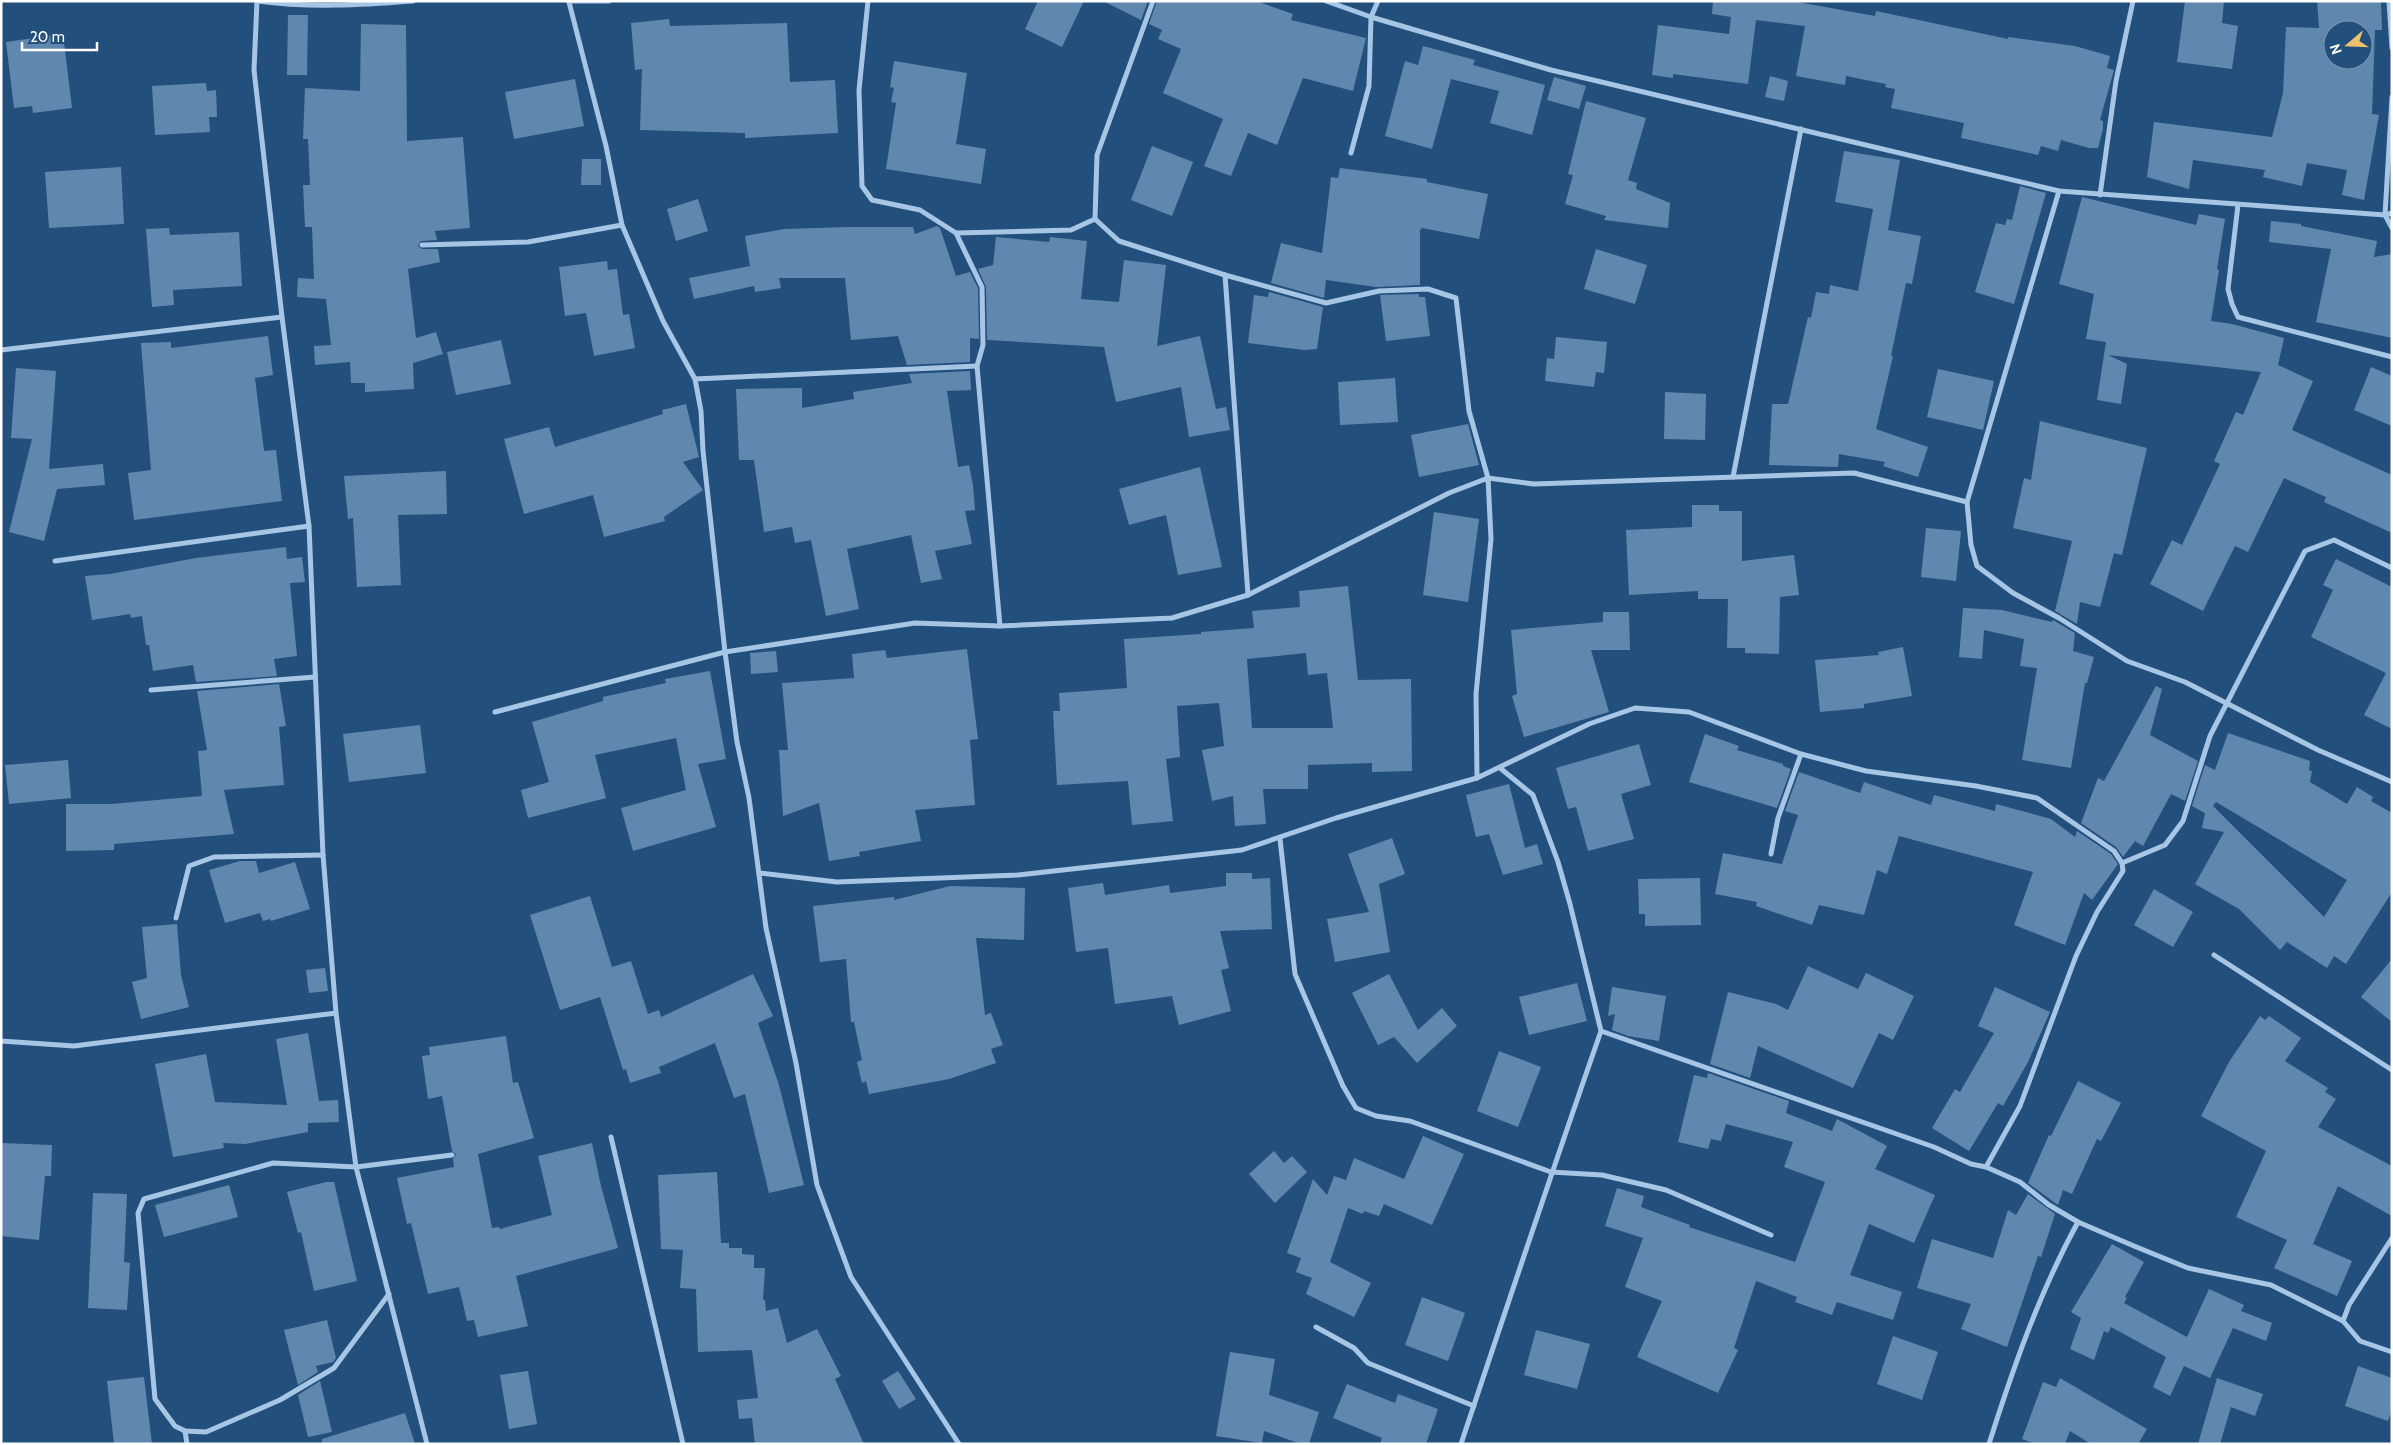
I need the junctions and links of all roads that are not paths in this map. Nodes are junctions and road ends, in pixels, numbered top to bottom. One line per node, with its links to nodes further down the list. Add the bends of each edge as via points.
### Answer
1 (258, 1): 2 (street, via 340,7); 27 (street, via 254,70)
2 (413, 1)
3 (609, 1): 10 (street)
4 (868, 1): 24 (street, via 859,90 862,186 872,200 920,210)
5 (1153, 1): 21 (street, via 1097,155)
6 (1326, 1): 11 (street)
7 (1378, 1): 11 (street)
8 (2133, 1): 17 (street, via 2116,81)
9 (2390, 1): 12 (street)
10 (568, 2): 22 (street, via 606,146)
11 (1371, 17): 14 (street, via 1551,70); 15 (street, via 1369,86)
12 (2392, 48)
13 (2392, 97): 20 (street)
14 (1801, 129): 16 (street); 32 (street)
15 (1351, 152)
16 (2059, 191): 17 (street); 34 (street)
17 (2100, 195): 18 (street)
18 (2238, 205): 20 (street); 29 (street, via 2228,289 2238,317)
19 (2392, 214): 20 (street)
20 (2385, 215): 23 (street)
21 (1096, 219): 24 (street, via 1071,230); 26 (street, via 1120,241)
22 (622, 225): 25 (street, via 528,242); 31 (street, via 664,321)
23 (2392, 228)
24 (956, 233): 30 (street, via 982,287 983,345)
25 (422, 245)
26 (1225, 275): 33 (street, via 1326,303 1378,291 1428,289 1456,298 1469,411); 38 (street)
27 (282, 316): 28 (street); 35 (street)
28 (1, 350)
29 (2392, 357)
30 (977, 366): 31 (street); 39 (street)
31 (694, 379): 40 (street, via 701,411)
32 (1733, 477): 33 (street, via 1534,484); 34 (street, via 1854,474)
33 (1488, 478): 38 (street, via 1448,493); 47 (street, via 1491,539 1476,694)
34 (1967, 502): 43 (street, via 1978,566 2013,594 2059,618 2127,661 2185,682)
35 (310, 526): 36 (street); 41 (street)
36 (55, 561)
37 (2392, 568): 43 (street, via 2334,540 2305,551)
38 (1248, 595): 39 (street, via 1172,618)
39 (1000, 626): 40 (street, via 915,623)
40 (725, 652): 44 (street); 53 (street)
41 (315, 677): 42 (street); 51 (street)
42 (151, 690)
43 (2225, 704): 48 (street); 52 (street, via 2210,736 2183,821 2165,845)
44 (495, 712)
45 (1801, 754): 46 (street, via 1689,712 1634,708 1589,724); 50 (street, via 1778,818); 52 (street, via 1866,771 2037,798 2114,851)
46 (1500, 768): 47 (street); 57 (street, via 1532,795 1563,878)
47 (1476, 778): 49 (street, via 1336,818)
48 (2392, 782)
49 (1280, 838): 53 (street, via 1242,850 1018,875 837,882); 64 (street, via 1295,974 1343,1086 1356,1108 1376,1116 1410,1121)
50 (1771, 854)
51 (323, 855): 54 (street, via 214,857 189,866); 56 (street)
52 (2122, 863): 63 (street, via 2123,871 2097,912 2076,956 2020,1106)
53 (759, 872): 77 (street, via 766,928 796,1063 817,1185 851,1277)
54 (176, 918)
55 (2214, 955): 59 (street)
56 (336, 1013): 58 (street, via 74,1046); 62 (street)
57 (1601, 1031): 63 (street); 64 (street)
58 (1, 1040)
59 (2392, 1070)
60 (611, 1137): 76 (street)
61 (452, 1155): 62 (street)
62 (356, 1167): 68 (street); 73 (street, via 273,1163 144,1199 138,1213 155,1400 175,1426)
63 (1986, 1167): 65 (street, via 2020,1182)
64 (1551, 1172): 66 (street, via 1602,1175 1666,1190); 72 (street)
65 (2078, 1222): 69 (street, via 2188,1268 2271,1285); 79 (street, via 2055,1263 2006,1390)
66 (1770, 1235)
67 (2392, 1238): 69 (street, via 2349,1304)
68 (389, 1294): 73 (street, via 334,1368 280,1400 206,1432); 75 (street)
69 (2343, 1320): 71 (street, via 2360,1341)
70 (1316, 1327): 72 (street, via 1354,1348 1368,1363)
71 (2392, 1352)
72 (1474, 1406): 78 (street)
73 (184, 1431): 74 (street)
74 (187, 1444)
75 (427, 1444)
76 (683, 1444)
77 (959, 1444)
78 (1461, 1444)
79 (1989, 1444)

